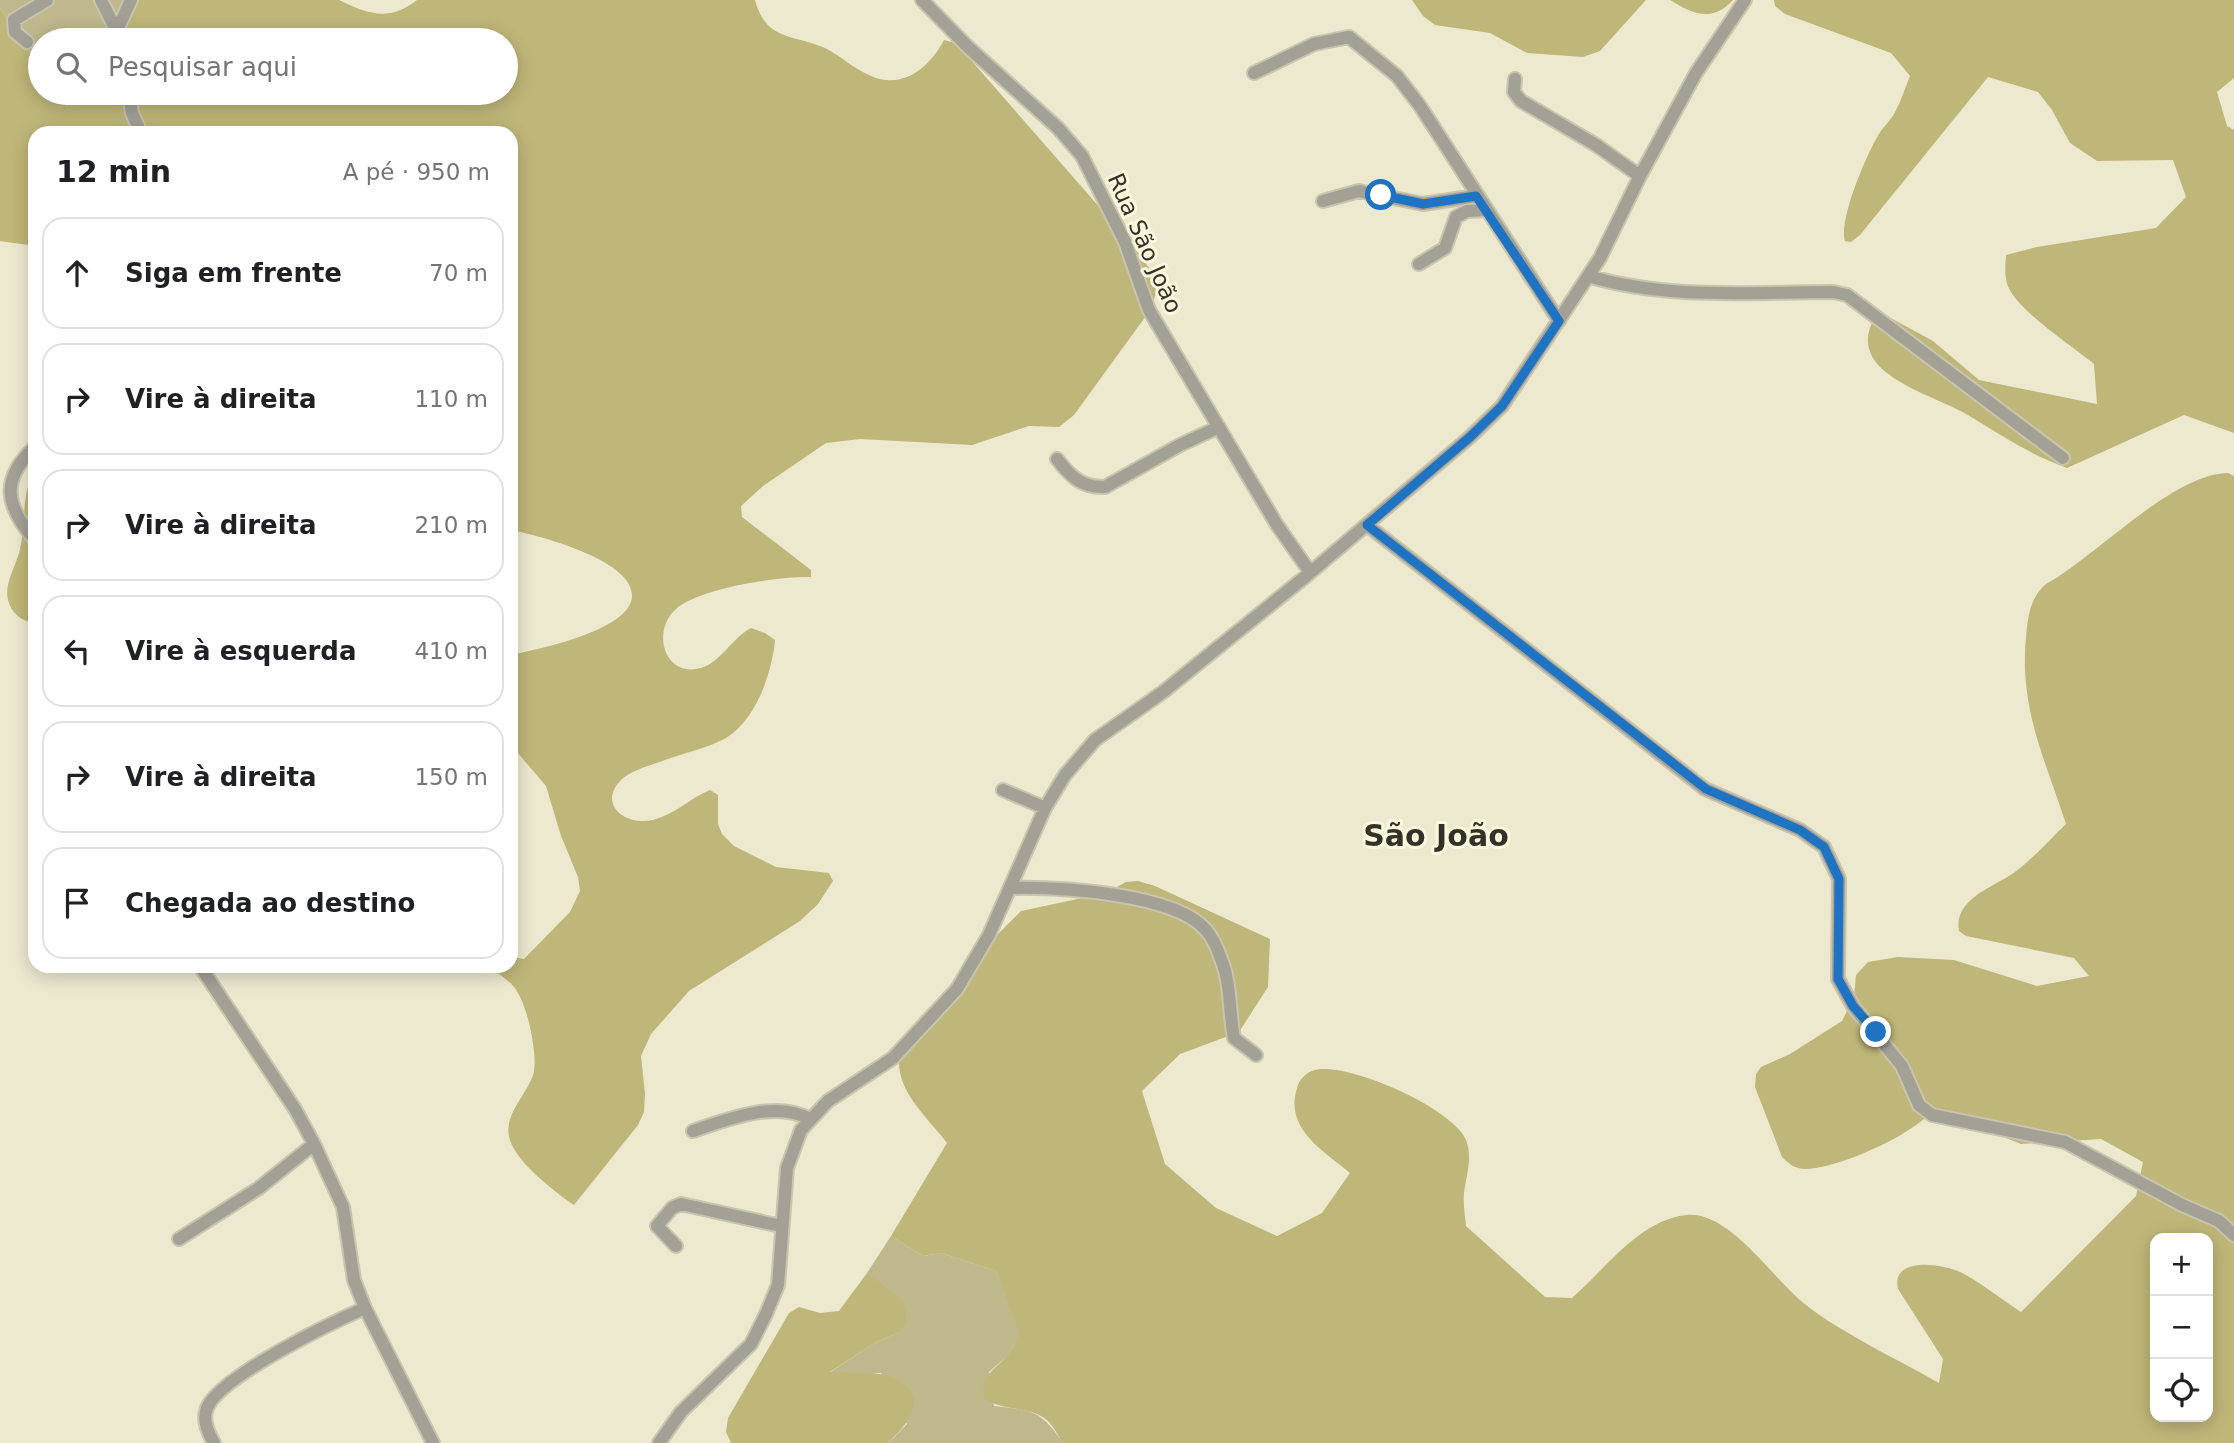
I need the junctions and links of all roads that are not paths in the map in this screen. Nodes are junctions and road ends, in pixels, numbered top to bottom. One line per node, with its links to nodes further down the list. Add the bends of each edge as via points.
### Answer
1 (47, 0): 8 (street, via 15,20 15,32)
2 (101, 0): 6 (street)
3 (131, 0): 7 (street)
4 (922, 0): 20 (street, Rua São João, via 1082,156 1125,242 1149,310)
5 (1745, 0): 13 (street, via 1696,73)
6 (117, 28)
7 (122, 28)
8 (27, 42)
9 (1254, 73): 14 (street, via 1314,44 1349,37 1397,76)
10 (1515, 79): 13 (street, via 1514,92 1521,101)
11 (130, 105): 12 (street)
12 (138, 126)
13 (1640, 176): 18 (street)
14 (1476, 196): 15 (street, via 1423,204 1359,191); 16 (street)
15 (1323, 201)
16 (1486, 210): 17 (street, via 1466,211 1456,217 1445,248); 19 (street)
17 (1419, 264)
18 (1588, 276): 19 (street); 23 (street, via 1627,288 1667,292 1847,295)
19 (1559, 321): 25 (street, via 1502,406)
20 (1219, 428): 22 (street, via 1105,487 1090,488 1077,481); 27 (street, Rua São João, via 1276,525)
21 (28, 455): 24 (street, via 12,472)
22 (1057, 458)
23 (2063, 458)
24 (6, 511): 26 (street)
25 (1367, 525): 27 (street); 37 (street, via 1706,789 1800,830 1824,847 1839,879 1838,979 1853,1006 1902,1066 1919,1105 1932,1115 2065,1142 2219,1221)
26 (28, 533)
27 (1310, 572): 29 (street, via 1163,692 1094,740)
28 (1003, 790): 29 (street)
29 (1045, 808): 30 (street)
30 (1010, 888): 32 (street, via 1133,899 1165,905 1191,919 1205,929 1222,960 1234,1038); 33 (street, via 973,966 921,1030 893,1058 828,1101)
31 (205, 973): 35 (street)
32 (1256, 1055)
33 (810, 1119): 34 (street, via 783,1110 729,1119); 36 (street, via 787,1168)
34 (693, 1131)
35 (314, 1144): 38 (street, via 259,1188); 40 (street, via 342,1207 354,1280)
36 (781, 1226): 39 (street, via 681,1204 657,1226); 43 (street, via 778,1285 751,1343 681,1412)
37 (2234, 1235)
38 (179, 1239)
39 (676, 1246)
40 (365, 1308): 41 (street, via 328,1324 226,1386 208,1405 204,1417); 42 (street)
41 (215, 1443)
42 (433, 1443)
43 (659, 1443)

